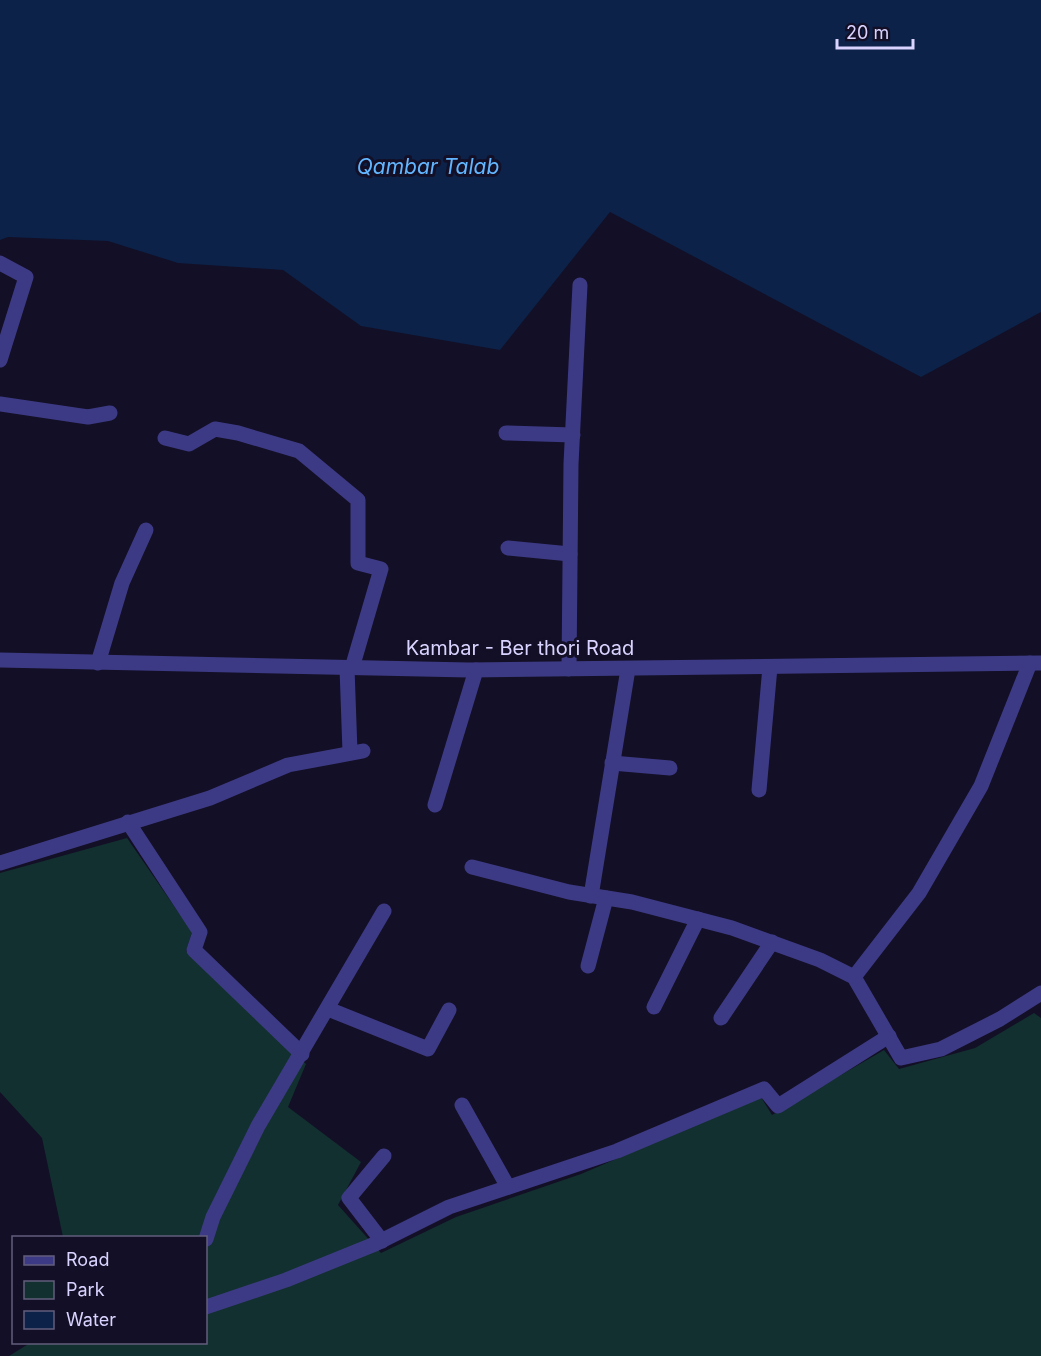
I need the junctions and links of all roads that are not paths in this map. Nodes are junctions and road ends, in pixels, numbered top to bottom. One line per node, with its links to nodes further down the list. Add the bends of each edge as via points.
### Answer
1 (0, 264): 3 (street, via 26,277)
2 (580, 285): 7 (street)
3 (0, 360)
4 (0, 405): 5 (street, via 88,417)
5 (110, 413)
6 (506, 433): 7 (street)
7 (573, 435): 11 (street)
8 (165, 438): 16 (street, via 189,444 215,429 299,452 358,500 358,563 381,569)
9 (146, 531): 13 (street, via 122,583)
10 (508, 548): 11 (street)
11 (570, 554): 17 (street)
12 (0, 660): 13 (street, Kambar - Ber thori Road)
13 (98, 663): 16 (street, Kambar - Ber thori Road)
14 (1035, 663): 15 (street, Kambar - Ber thori Road); 32 (street, via 981,786 919,893)
15 (770, 666): 18 (street, Kambar - Ber thori Road); 22 (street)
16 (350, 668): 19 (street, Kambar - Ber thori Road); 24 (street, via 357,752 288,765 210,798)
17 (569, 669): 18 (street, Kambar - Ber thori Road); 19 (street, Kambar - Ber thori Road)
18 (628, 669): 20 (street)
19 (476, 670): 23 (street)
20 (612, 763): 21 (street); 27 (street)
21 (670, 768)
22 (759, 790)
23 (435, 805)
24 (128, 822): 25 (street); 39 (street, via 200,932 194,950)
25 (0, 863)
26 (472, 867): 27 (street)
27 (598, 897): 29 (street); 31 (street)
28 (384, 911): 35 (street)
29 (698, 919): 30 (street); 34 (street)
30 (772, 942): 32 (street); 37 (street)
31 (588, 966)
32 (854, 977): 38 (street)
33 (1041, 993): 38 (street, via 1000,1020 941,1049 900,1058)
34 (654, 1007)
35 (328, 1009): 36 (street, via 428,1049); 39 (street)
36 (449, 1010)
37 (722, 1018)
38 (889, 1036): 42 (street, via 778,1106 764,1089 617,1150)
39 (302, 1054): 43 (street, via 258,1126)
40 (462, 1105): 42 (street)
41 (384, 1156): 44 (street, via 349,1198)
42 (508, 1187): 44 (street, via 449,1207)
43 (207, 1236)
44 (382, 1240): 45 (street, via 286,1280)
45 (207, 1307)

